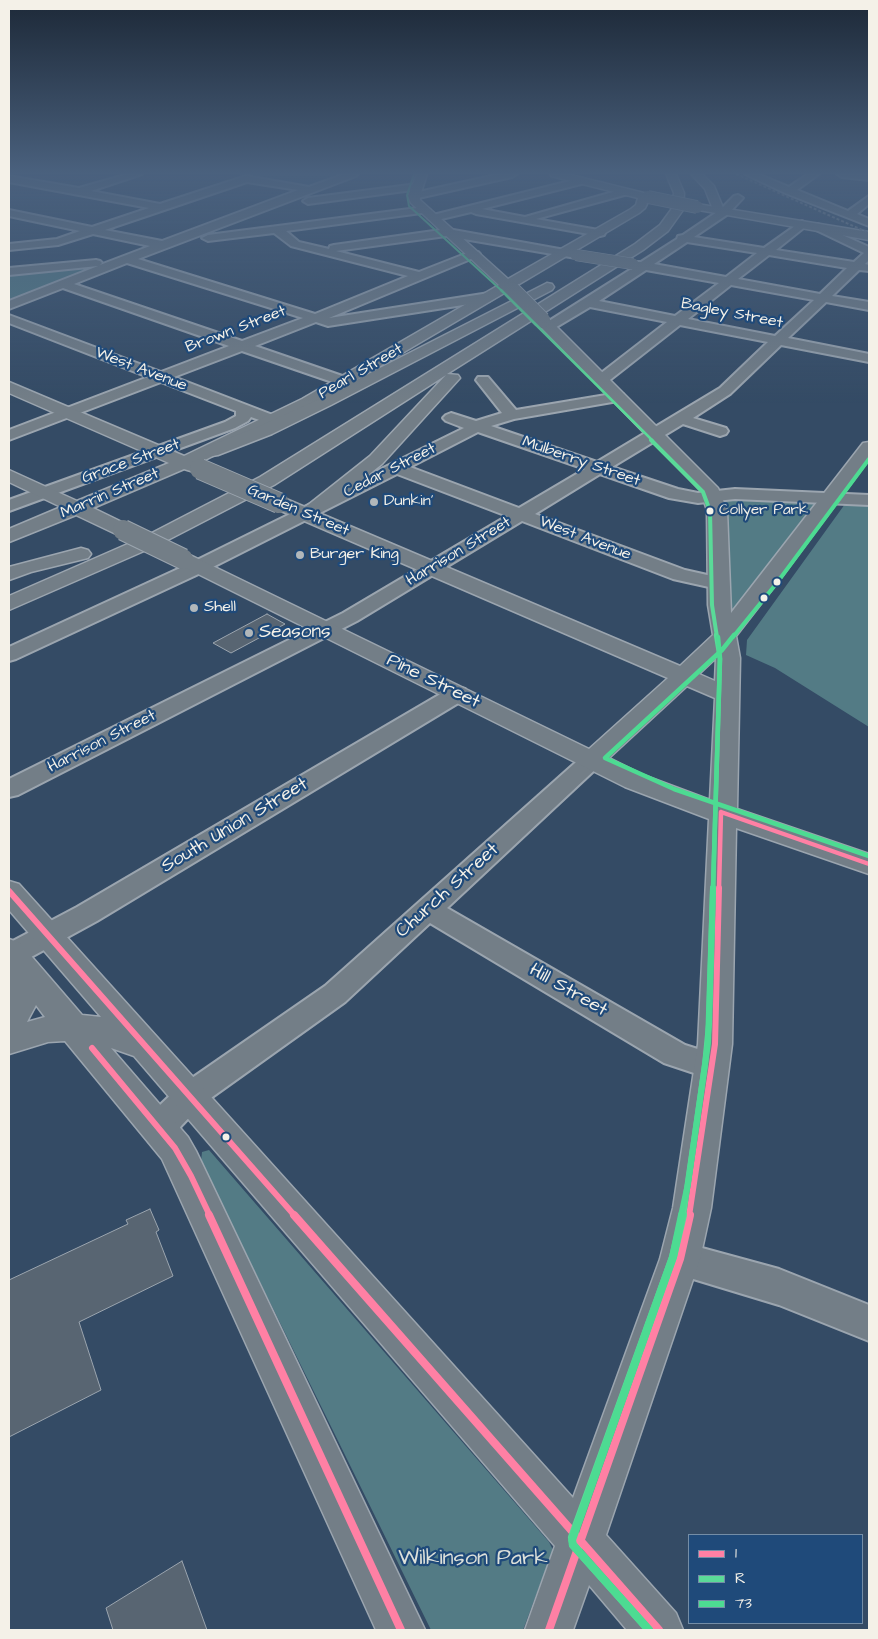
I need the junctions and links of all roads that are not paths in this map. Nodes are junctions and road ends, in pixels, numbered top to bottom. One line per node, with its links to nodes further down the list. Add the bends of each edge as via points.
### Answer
1 (149, 250): 15 (street)
2 (323, 250): 10 (street)
3 (470, 250): 13 (main road)
4 (551, 250): 14 (street)
5 (576, 250): 14 (main road, Pearl Street)
6 (609, 250): 19 (main road)
7 (633, 250): 37 (main road)
8 (661, 250): 16 (street)
9 (758, 250): 11 (street)
10 (319, 251): 20 (street)
11 (767, 252): 17 (street); 21 (street)
12 (869, 252): 17 (street, Harrison Street)
13 (474, 254): 20 (street, Brown Street); 23 (main road)
14 (571, 254): 16 (street, bridge); 23 (main road, Pearl Street)
15 (124, 260): 18 (street); 22 (street); 30 (street)
16 (637, 265): 21 (street); 26 (street)
17 (864, 268): 25 (street, Harrison Street)
18 (9, 271)
19 (571, 274): 47 (main road); 60 (main road, via 318,406)
20 (420, 276): 30 (street, Brown Street)
21 (729, 281): 25 (street); 32 (street)
22 (63, 284): 27 (street); 39 (street)
23 (510, 288): 24 (main road, Pearl Street); 34 (main road, bridge)
24 (490, 297): 29 (street); 35 (main road, Pearl Street)
25 (824, 298): 28 (street); 38 (street, Harrison Street)
26 (588, 303): 32 (street, Bagley Street); 34 (street)
27 (9, 305)
28 (869, 306)
29 (426, 307): 33 (street); 35 (street)
30 (315, 318): 33 (street); 36 (street, Brown Street)
31 (9, 319): 41 (street, West Avenue)
32 (679, 321): 38 (street, Bagley Street); 43 (street)
33 (331, 322): 36 (street, via 336,327 334,331 318,334)
34 (545, 323): 43 (main road)
35 (441, 325): 44 (main road, Pearl Street)
36 (289, 328): 39 (street, Brown Street)
37 (495, 338): 73 (main road, via 445,384 376,460); 83 (main road, via 253,489 135,549)
38 (779, 340): 40 (street, Bagley Street); 52 (street, Harrison Street, via 724,391)
39 (243, 346): 41 (street, Brown Street); 44 (street)
40 (869, 358)
41 (160, 377): 48 (street, West Avenue); 49 (street, Brown Street)
42 (483, 380): 50 (street)
43 (601, 380): 46 (main road)
44 (346, 382): 53 (main road, Pearl Street)
45 (9, 387): 49 (main road)
46 (618, 397): 50 (street, Cedar Street); 58 (main road)
47 (362, 404)
48 (244, 409): 53 (street, West Avenue); 61 (street, Grace Street, via 240,421)
49 (68, 412): 57 (street, Brown Street); 61 (main road)
50 (512, 415): 54 (street, Cedar Street)
51 (451, 418): 54 (street, Mulberry Street)
52 (681, 419): 56 (street); 58 (street, Harrison Street)
53 (273, 420): 60 (main road, Pearl Street)
54 (477, 426): 62 (street, Cedar Street); 63 (street, Mulberry Street)
55 (320, 430): 77 (main road, via 203,496)
56 (720, 432)
57 (9, 435)
58 (655, 435): 63 (street, Harrison Street); 68 (main road, via 709,488)
59 (869, 447): 69 (main road, Church Street)
60 (212, 451): 64 (main road, Marrin Street)
61 (159, 452): 64 (main road); 67 (street, Grace Street)
62 (398, 468): 73 (street, Cedar Street); 75 (street, West Avenue)
63 (599, 468): 68 (street, Mulberry Street, via 675,494 698,498); 75 (street, Harrison Street)
64 (190, 469): 66 (main road, Marrin Street); 73 (main road, Garden Street, bridge)
65 (9, 475): 67 (main road, Pine Street)
66 (133, 484): 72 (main road, Marrin Street); 74 (main road, via 116,497)
67 (46, 493): 71 (street, Grace Street); 72 (main road, Pine Street)
68 (712, 496): 69 (street, Mulberry Street); 81 (main road, via 717,510)
69 (832, 498): 70 (street, Mulberry Street); 85 (main road, Church Street)
70 (869, 500)
71 (9, 506)
72 (77, 508): 74 (main road, Pine Street); 76 (main road, Marrin Street)
73 (309, 512): 78 (street, Cedar Street); 79 (main road, Garden Street)
74 (103, 514): 78 (main road, Pine Street, bridge, via 123,530)
75 (522, 515): 79 (street, Harrison Street); 81 (street, West Avenue, via 680,575)
76 (9, 536)
77 (80, 554): 80 (main road); 82 (main road)
78 (190, 563): 84 (main road, Pine Street); 86 (street, Cedar Street)
79 (432, 568): 84 (street, Harrison Street); 87 (main road, Garden Street)
80 (9, 574)
81 (718, 583): 85 (main road)
82 (9, 584)
83 (9, 604)
84 (326, 630): 88 (main road, Pine Street); 91 (street, Harrison Street)
85 (725, 636): 87 (main road, Church Street); 89 (main road, via 728,658)
86 (9, 655)
87 (684, 676): 89 (main road, Garden Street); 90 (main road, Church Street)
88 (457, 694): 90 (main road, Pine Street); 96 (street, South Union Street)
89 (726, 694): 92 (main road)
90 (592, 760): 92 (main road, Pine Street, via 653,788); 95 (street, Church Street)
91 (9, 789)
92 (721, 812): 93 (main road, Pine Street); 102 (main road)
93 (869, 864)
94 (9, 891): 96 (main road)
95 (428, 909): 102 (street, Hill Street, via 675,1054); 103 (street, Church Street, via 335,994)
96 (53, 940): 97 (street, South Union Street); 101 (main road)
97 (13, 956): 98 (main road, via 24,975 25,991); 99 (main road)
98 (9, 1022)
99 (74, 1028): 100 (main road, via 48,1029); 101 (main road, via 103,1031); 104 (main road)
100 (9, 1041)
101 (148, 1048): 103 (main road)
102 (712, 1066): 105 (main road, via 692,1208)
103 (190, 1096): 104 (street, Church Street); 107 (main road)
104 (160, 1130): 108 (main road, via 179,1155 198,1190)
105 (680, 1259): 106 (street, via 786,1289); 107 (main road)
106 (869, 1323)
107 (579, 1540): 109 (main road); 110 (main road)
108 (400, 1630)
109 (549, 1630)
110 (659, 1630)

